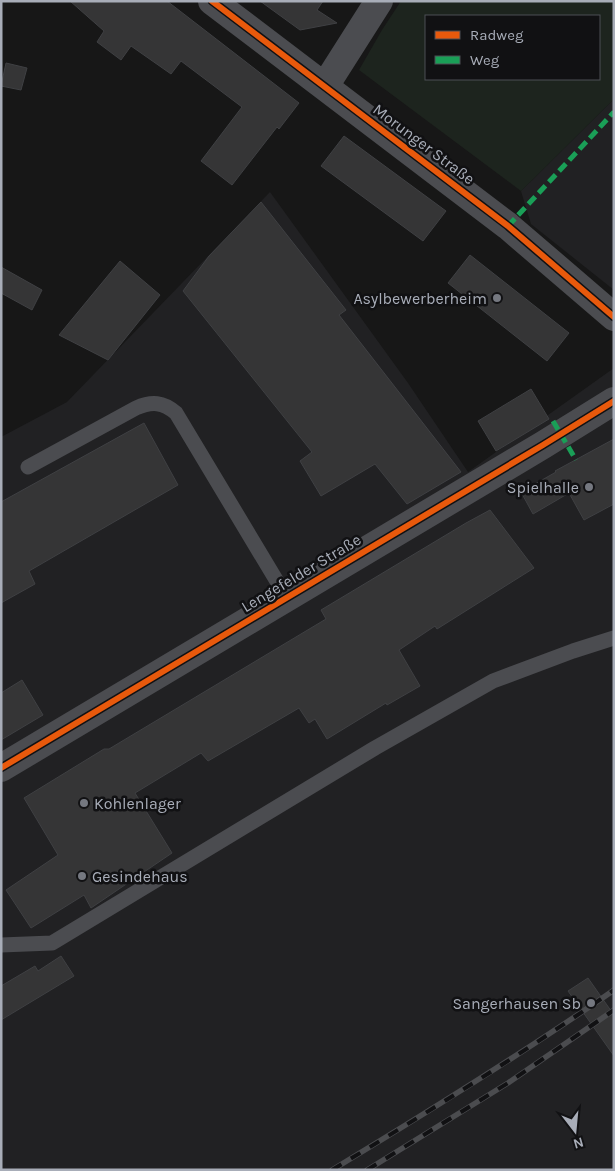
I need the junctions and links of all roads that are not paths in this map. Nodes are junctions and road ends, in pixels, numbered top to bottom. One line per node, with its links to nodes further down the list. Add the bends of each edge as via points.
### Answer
1 (212, 1): 3 (street, Morunger Straße)
2 (378, 1): 3 (street)
3 (325, 86): 4 (street, Morunger Straße, via 508,226)
4 (614, 316)
5 (614, 401): 7 (street, Lengefelder Straße)
6 (28, 467): 7 (lane, via 136,408 148,403 169,407 176,413)
7 (287, 598): 9 (street, Lengefelder Straße)
8 (614, 638): 10 (lane, via 493,681 52,943)
9 (1, 768)
10 (1, 945)

